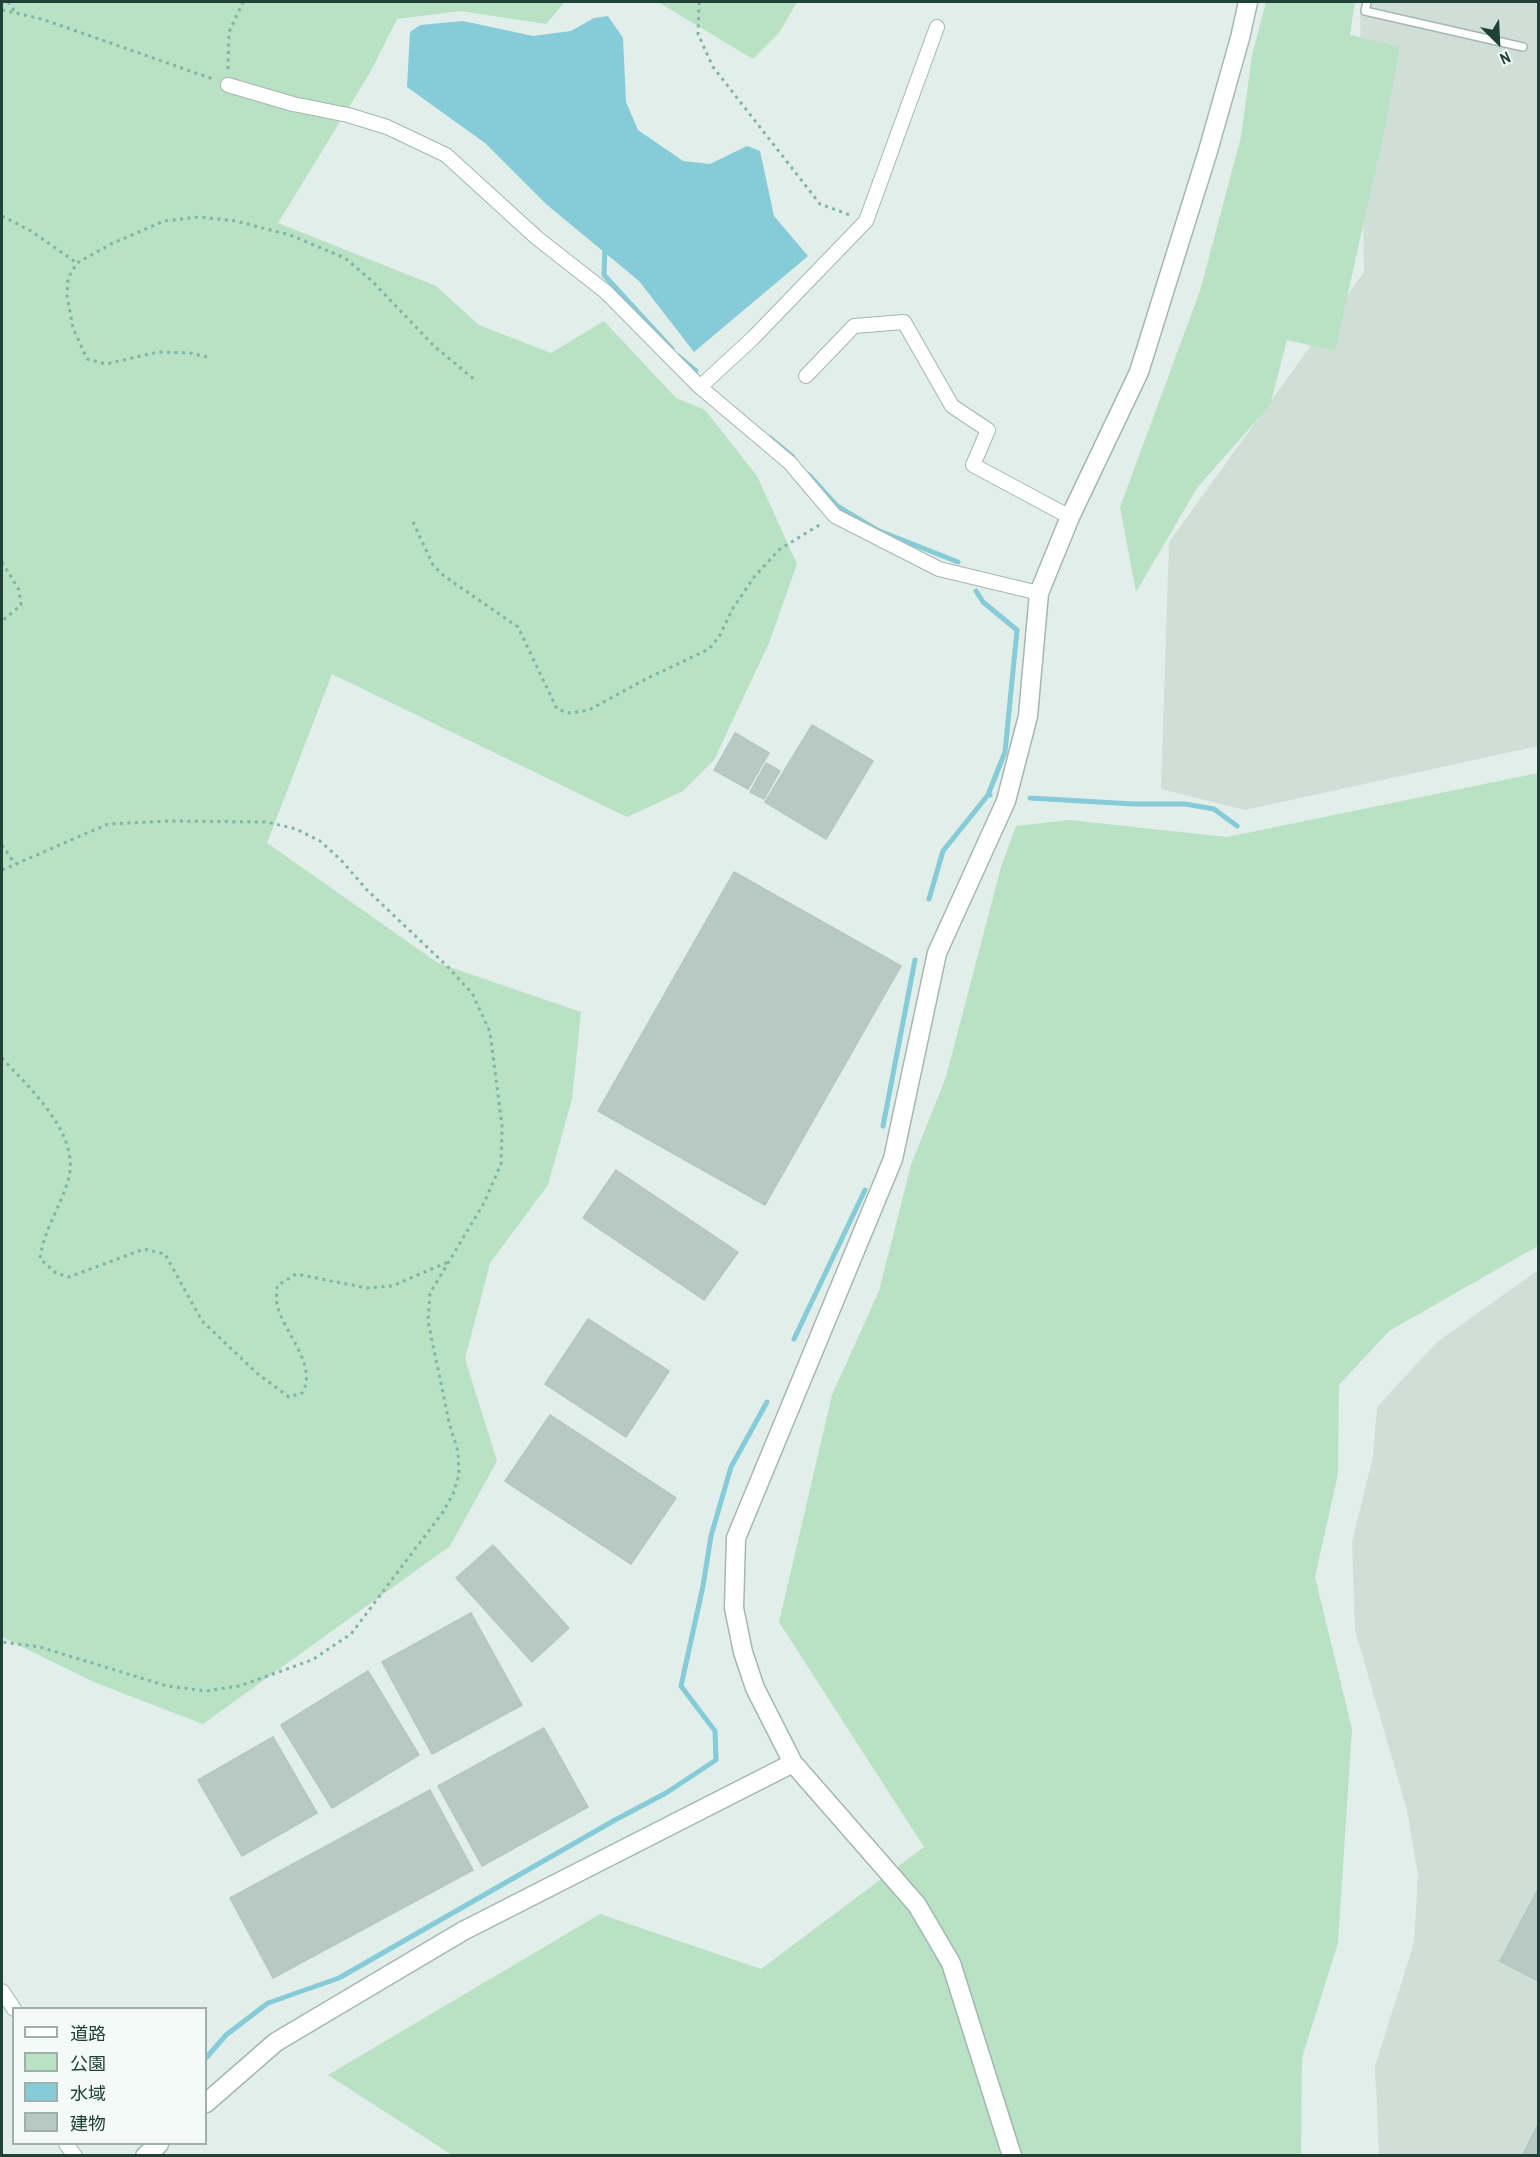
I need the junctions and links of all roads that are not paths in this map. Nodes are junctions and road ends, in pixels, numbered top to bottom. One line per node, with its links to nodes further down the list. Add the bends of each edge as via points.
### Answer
1 (1248, 2): 8 (street, via 1208,151 1139,372)
2 (1367, 2): 4 (lane, via 1365,11)
3 (937, 27): 7 (street, via 866,220 753,338)
4 (1523, 47)
5 (228, 85): 7 (street, via 387,127 446,155 537,238 606,292)
6 (806, 376): 8 (street, via 854,326 904,322 952,406 988,430 973,465)
7 (700, 387): 9 (street, via 790,463 835,516 939,569)
8 (1070, 517): 9 (street)
9 (1039, 593): 10 (street, via 1028,716 1006,801 937,953 893,1159 736,1538 734,1608 743,1652 755,1688)
10 (793, 1763): 13 (street, via 463,1931 276,2042); 14 (street, via 917,1905 951,1964)
11 (2, 1991): 12 (street)
12 (13, 2007)
13 (207, 2102)
14 (1012, 2156)

